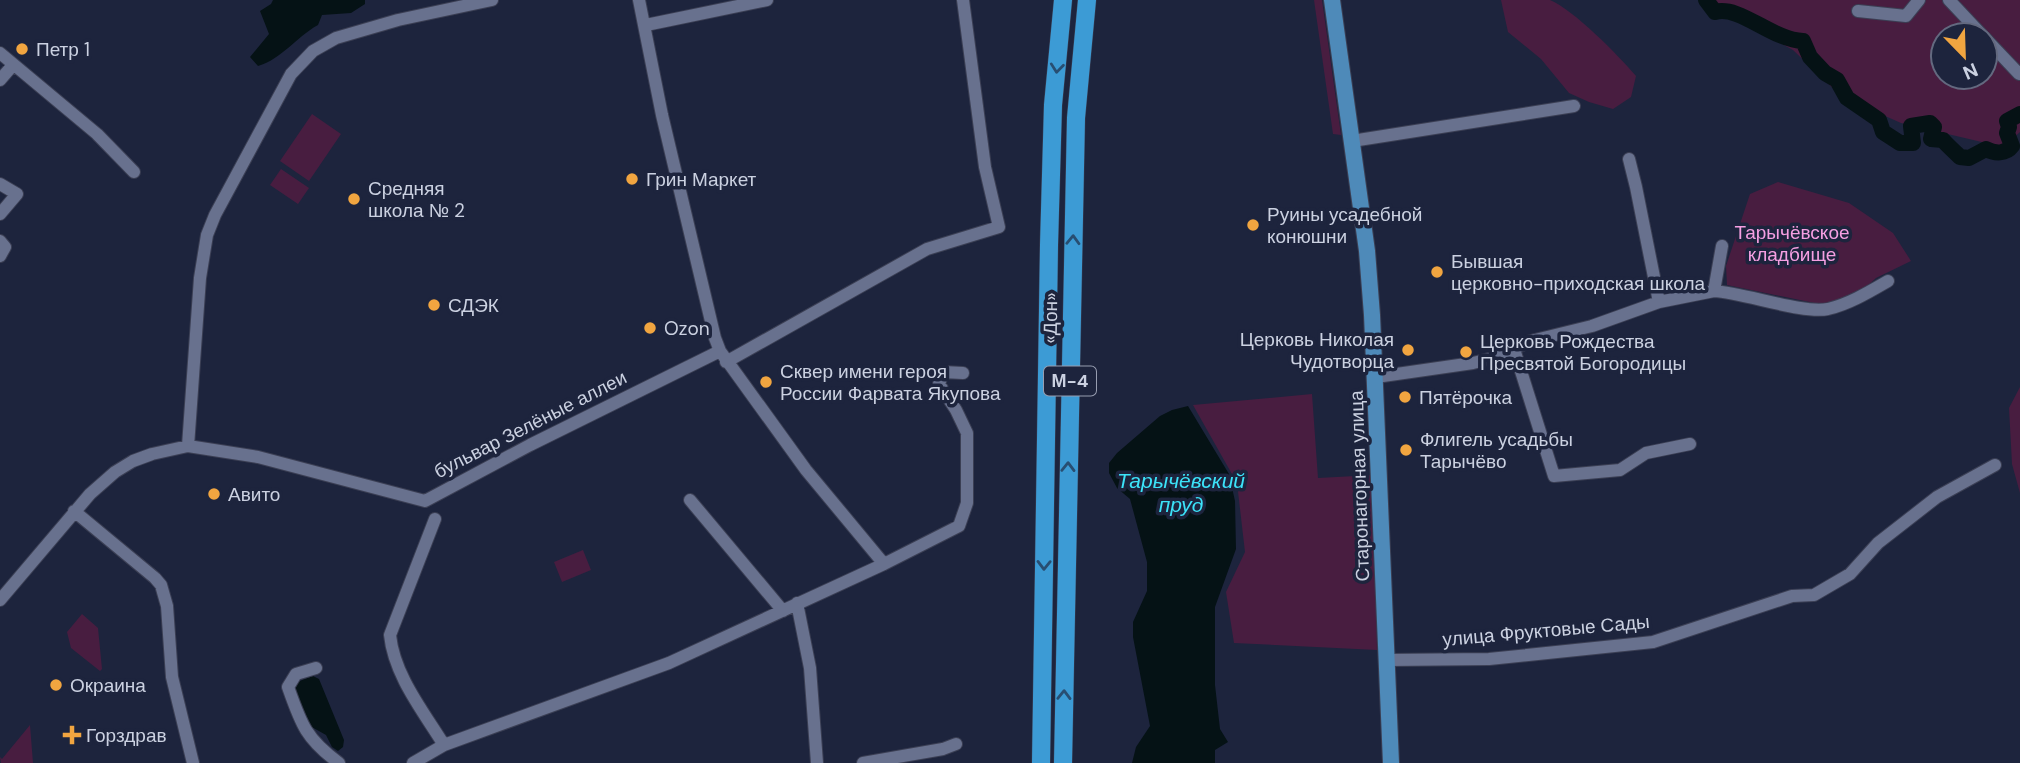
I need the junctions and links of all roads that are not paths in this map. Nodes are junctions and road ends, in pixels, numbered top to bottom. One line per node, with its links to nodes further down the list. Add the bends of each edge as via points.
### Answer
1 (492, 0): 34 (street, via 335,38 313,51 291,74 207,235 197,307)
2 (639, 0): 13 (street)
3 (767, 0): 13 (street)
4 (963, 0): 30 (street, бульвар Зелёные аллеи, via 985,167 999,227 927,249)
5 (1063, 0): 52 (highway, «Дон» / М-4, one-way to 52, via 1053,105 1049,232)
6 (1087, 0): 53 (highway, «Дон» / М-4, one-way to 6, via 1076,118)
7 (1332, 0): 20 (main road, Старонагорная улица)
8 (1919, 0): 11 (street, via 1906,16)
9 (1949, 0): 10 (street)
10 (1961, 5): 12 (street)
11 (1858, 11)
12 (1973, 21)
13 (646, 24): 30 (street, via 662,115)
14 (0, 53): 16 (street)
15 (1999, 53): 17 (street)
16 (13, 65): 18 (street); 22 (street, via 97,134)
17 (2019, 75)
18 (0, 80)
19 (1574, 106): 20 (street)
20 (1352, 142): 32 (main road, Старонагорная улица, via 1367,251)
21 (1629, 159): 28 (street)
22 (134, 172)
23 (0, 184): 24 (street, via 17,194)
24 (0, 214)
25 (1721, 246): 27 (street)
26 (1888, 281): 27 (street, via 1826,309)
27 (1714, 290): 28 (street)
28 (1659, 302): 29 (street)
29 (1514, 349): 32 (street, via 1474,363); 33 (street, via 1555,477 1620,470 1646,453)
30 (723, 357): 34 (street, бульвар Зелёные аллеи, via 542,439 425,501 258,457); 39 (street, via 806,470)
31 (963, 373): 39 (street, via 943,372 939,384 967,433 967,503 959,526)
32 (1376, 377): 43 (main road, Старонагорная улица)
33 (1690, 443)
34 (188, 446): 37 (street, бульвар Зелёные аллеи, via 133,461)
35 (1995, 465): 43 (street, улица Фруктовые Сады, via 1937,497 1878,543 1850,574 1814,595 1792,596 1653,642 1489,659)
36 (690, 500): 42 (street)
37 (74, 512): 40 (street, бульвар Зелёные аллеи); 47 (street, via 161,585 172,677)
38 (435, 519): 45 (street, via 390,635 398,669)
39 (884, 564): 41 (street)
40 (0, 600)
41 (797, 603): 42 (street); 50 (street, via 810,668)
42 (783, 611): 45 (street, via 657,667)
43 (1387, 660): 54 (main road, Старонагорная улица)
44 (316, 668): 48 (street, via 296,674 288,687 306,733)
45 (444, 744): 49 (street)
46 (956, 744): 51 (street)
47 (193, 763)
48 (339, 763)
49 (413, 763)
50 (817, 763)
51 (863, 763)
52 (1041, 763)
53 (1063, 763)
54 (1391, 763)

